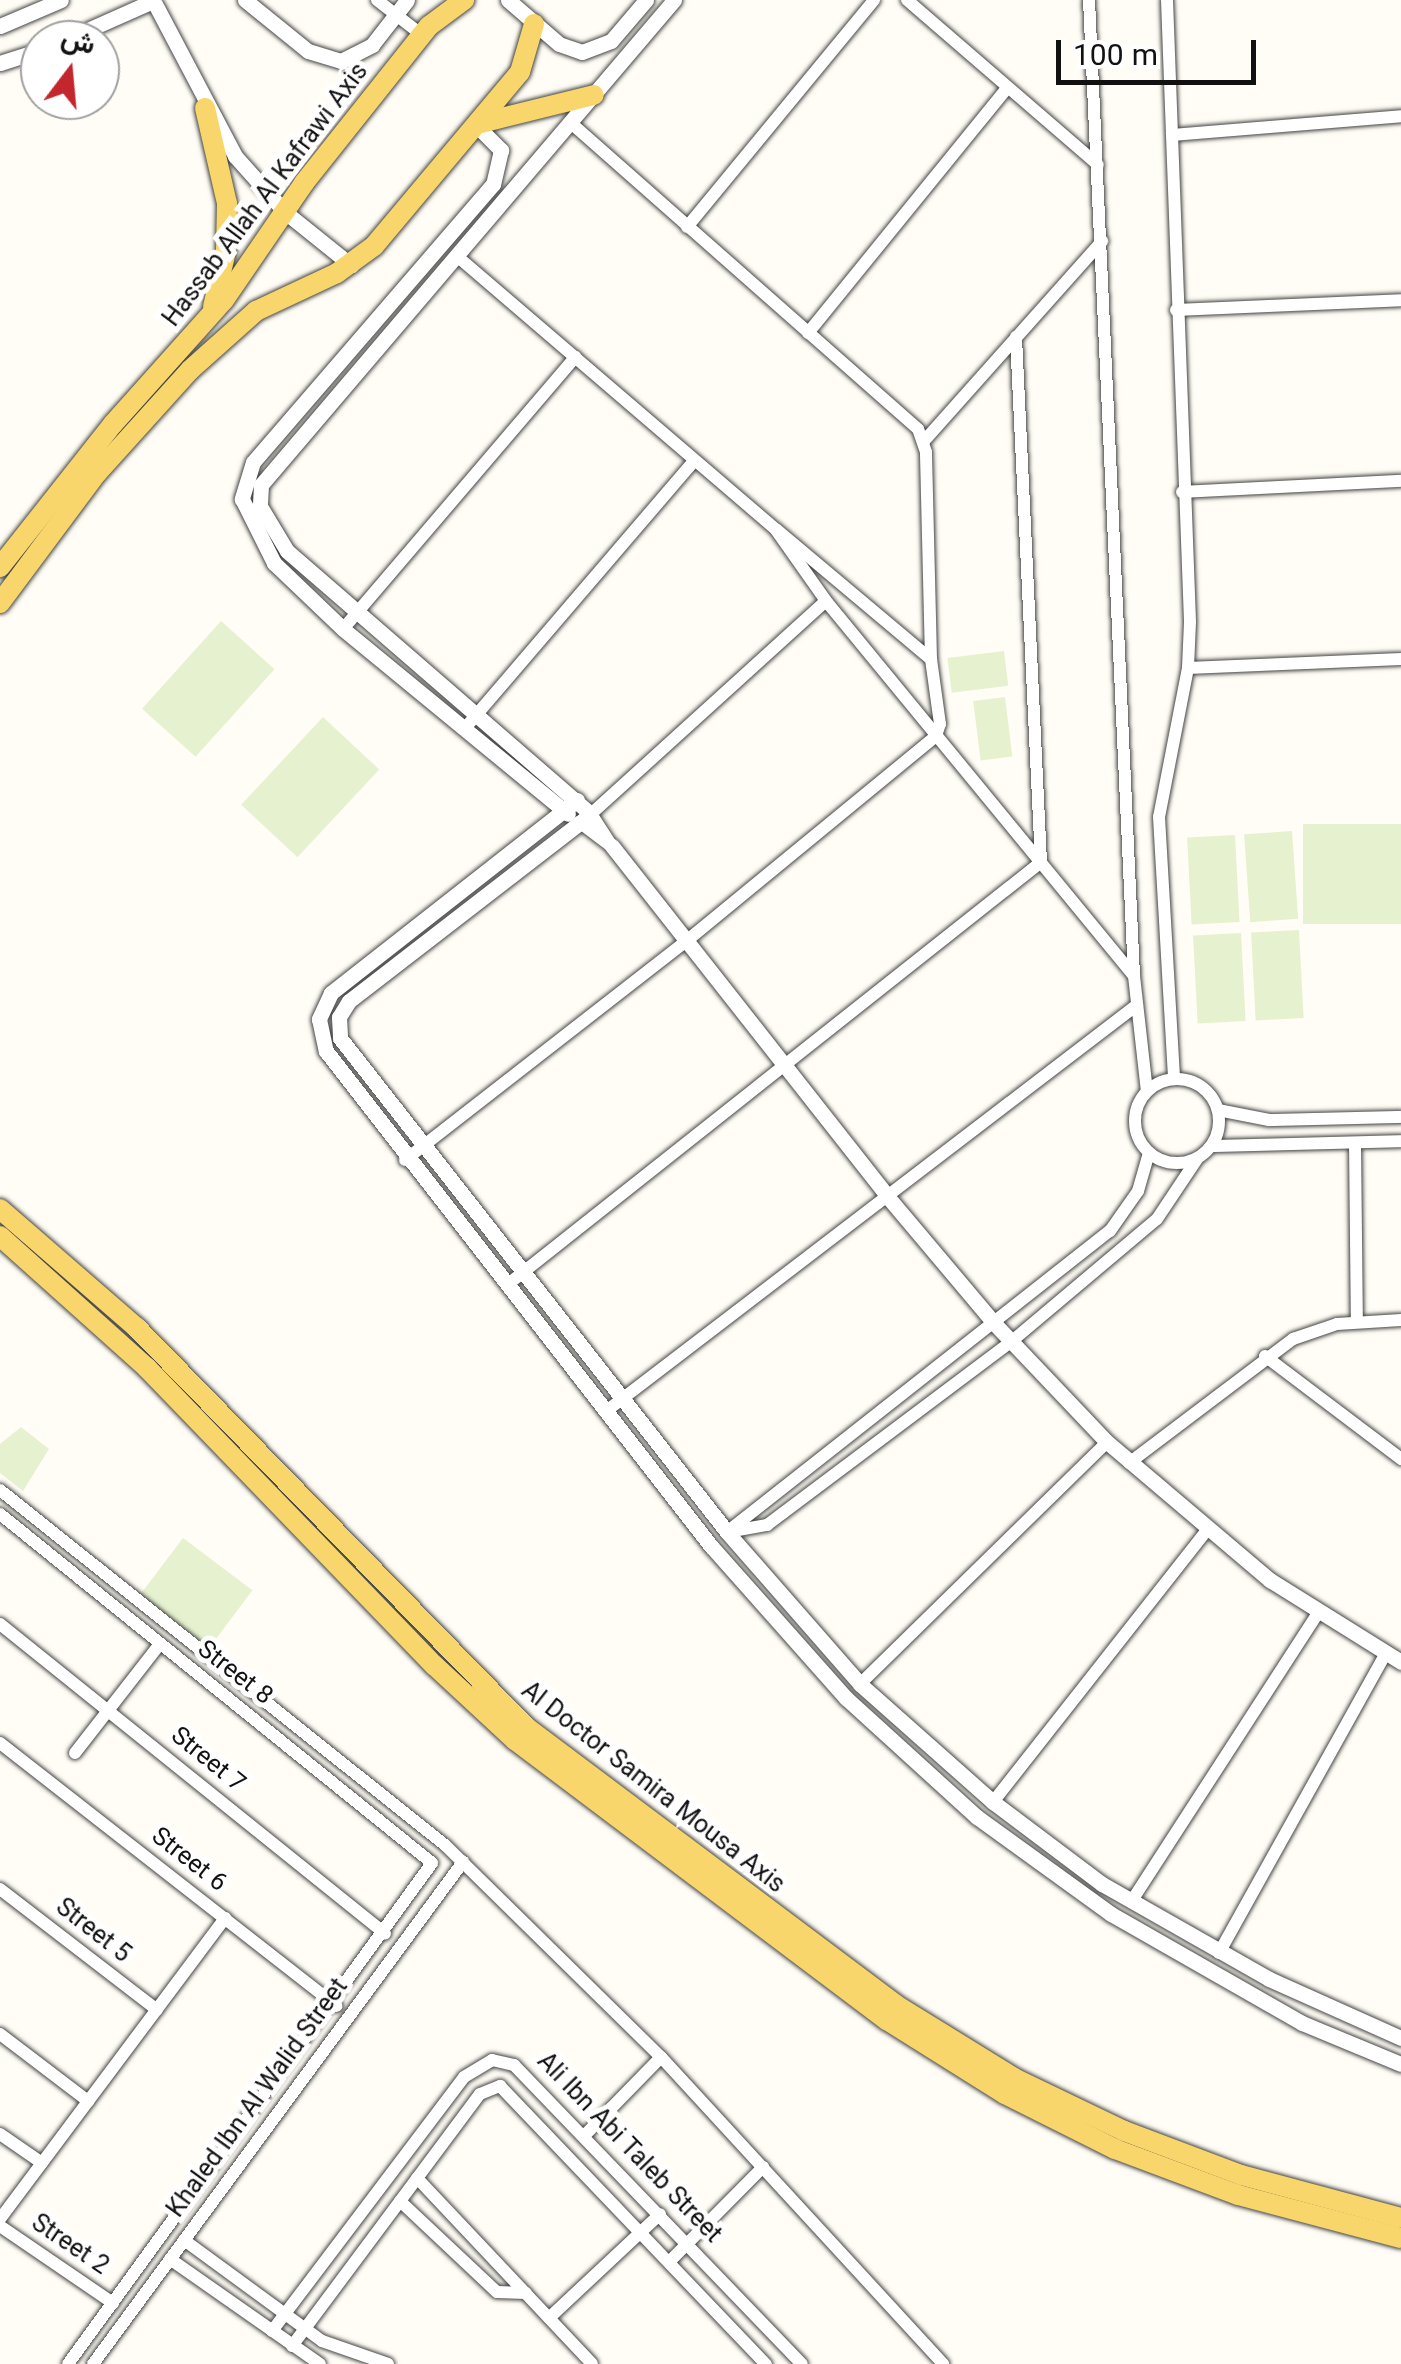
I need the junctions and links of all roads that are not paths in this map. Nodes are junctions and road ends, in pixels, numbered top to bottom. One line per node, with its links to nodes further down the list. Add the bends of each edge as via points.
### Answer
1 (62, 0): 17 (street)
2 (245, 0): 14 (street, via 329,60 363,53)
3 (377, 0): 14 (street)
4 (407, 0): 14 (street)
5 (464, 0): 18 (main road, Hassab Allah Al Kafrawi Axis)
6 (508, 0): 16 (street)
7 (646, 0): 16 (street, via 611,41 590,51 566,48)
8 (674, 0): 20 (street)
9 (874, 0): 28 (street)
10 (907, 0): 19 (street)
11 (1089, 0): 26 (street)
12 (1167, 0): 25 (street)
13 (151, 2): 15 (street); 21 (street, via 182,48)
14 (395, 14): 18 (street)
15 (110, 20)
16 (534, 24): 24 (main road, Hassab Allah Al Kafrawi Axis, via 525,63)
17 (0, 26)
18 (422, 35): 27 (main road, Hassab Allah Al Kafrawi Axis)
19 (1007, 88): 26 (street); 35 (street)
20 (594, 95): 23 (street); 24 (main road)
21 (205, 108): 27 (street, via 235,156); 34 (main road, via 220,157 227,227)
22 (1401, 116): 25 (street)
23 (571, 123): 28 (street); 30 (street)
24 (479, 125): 31 (main road, Hassab Allah Al Kafrawi Axis); 42 (street, via 501,150 497,178 254,462 242,487)
25 (1172, 135): 33 (street)
26 (1098, 165): 29 (street)
27 (285, 212): 31 (street); 34 (main road, Hassab Allah Al Kafrawi Axis)
28 (688, 227): 35 (street)
29 (1102, 242): 36 (street); 60 (street)
30 (458, 257): 37 (street); 42 (street, via 268,472)
31 (351, 265): 46 (main road, Hassab Allah Al Kafrawi Axis, via 256,311 190,370 97,473)
32 (1401, 300): 33 (street)
33 (1176, 310): 41 (street)
34 (208, 319): 44 (main road, Hassab Allah Al Kafrawi Axis, via 113,424)
35 (808, 333): 38 (street, via 912,422)
36 (1016, 337): 38 (street); 58 (street)
37 (575, 357): 39 (street); 47 (street)
38 (924, 441): 49 (street)
39 (694, 461): 43 (street); 52 (street)
40 (1401, 481): 41 (street)
41 (1182, 492): 51 (street)
42 (252, 508): 47 (street, via 281,544); 48 (street, via 266,555)
43 (776, 530): 45 (street); 49 (street)
44 (0, 568)
45 (826, 601): 54 (street); 56 (street)
46 (0, 604)
47 (358, 612): 48 (street); 52 (street)
48 (343, 628): 53 (street)
49 (931, 659): 54 (street)
50 (1401, 659): 51 (street)
51 (1188, 668): 63 (street, via 1158,817)
52 (478, 714): 53 (street); 55 (street)
53 (466, 727): 55 (street)
54 (938, 732): 58 (street); 59 (street)
55 (570, 805): 56 (street); 73 (street, via 338,987 322,1010 326,1050)
56 (585, 818): 57 (street); 70 (street, via 341,1011 344,1045)
57 (612, 846): 59 (street)
58 (1042, 862): 60 (street); 62 (street)
59 (684, 944): 62 (street); 70 (street)
60 (1134, 976): 61 (street)
61 (1136, 1005): 64 (street); 74 (street)
62 (786, 1069): 74 (street); 77 (street)
63 (1174, 1079): 64 (street); 65 (street, via 1200,1085)
64 (1148, 1090): 71 (street, via 1134,1117)
65 (1218, 1110): 66 (street, via 1269,1120); 69 (street)
66 (1401, 1116)
67 (1401, 1141): 68 (street)
68 (1355, 1143): 69 (street); 81 (street)
69 (1212, 1146): 72 (street)
70 (422, 1148): 73 (street); 77 (street)
71 (1149, 1154): 72 (street, via 1177,1164); 80 (street, via 1121,1219)
72 (1196, 1159): 82 (street, via 1157,1219)
73 (406, 1160): 78 (street)
74 (887, 1196): 80 (street); 84 (street)
75 (0, 1209): 132 (main road, Al Doctor Samira Mousa Axis, via 137,1328 526,1728 896,2005 1014,2078 1124,2131 1241,2175)
76 (0, 1236): 135 (main road, Al Doctor Samira Mousa Axis, via 147,1368 514,1740 887,2020 1005,2094 1116,2149 1238,2195)
77 (524, 1273): 78 (street); 84 (street)
78 (507, 1286): 85 (street)
79 (1401, 1320): 81 (street)
80 (993, 1322): 82 (street); 92 (street)
81 (1357, 1322): 83 (street, via 1306,1333)
82 (1012, 1341): 86 (street); 92 (street, via 766,1525)
83 (1265, 1356): 87 (street); 88 (street)
84 (622, 1400): 85 (street); 92 (street)
85 (605, 1412): 93 (street)
86 (1107, 1442): 88 (street); 101 (street)
87 (1401, 1459)
88 (1129, 1463): 91 (street)
89 (0, 1490): 106 (street)
90 (0, 1514): 98 (street, Street 8)
91 (1207, 1530): 94 (street); 105 (street)
92 (727, 1532): 93 (street); 95 (street)
93 (711, 1546): 97 (street)
94 (1318, 1613): 99 (street); 109 (street)
95 (795, 1616): 97 (street); 101 (street)
96 (0, 1624): 102 (street, Street 7)
97 (780, 1628): 117 (street, via 932,1778 1022,1853 1157,1944)
98 (160, 1644): 102 (street); 107 (street, Street 8, via 430,1857)
99 (1386, 1653): 100 (street); 112 (street)
100 (1401, 1662)
101 (860, 1684): 105 (street)
102 (108, 1710): 104 (street); 111 (street, Street 7)
103 (0, 1743): 110 (street, Street 6)
104 (75, 1753)
105 (993, 1802): 109 (street)
106 (462, 1862): 116 (street, Khaled Ibn Al Walid Street); 120 (street)
107 (430, 1872): 111 (street, Khaled Ibn Al Walid Street)
108 (0, 1889): 115 (street, Street 5)
109 (1130, 1902): 112 (street)
110 (226, 1918): 114 (street, Street 6); 115 (street)
111 (385, 1933): 114 (street, Khaled Ibn Al Walid Street)
112 (1220, 1953): 113 (street)
113 (1312, 2001): 117 (street); 119 (street)
114 (333, 2003): 116 (street, Street 6); 141 (street, Khaled Ibn Al Walid Street)
115 (157, 2010): 122 (street)
116 (348, 2014): 136 (street, Khaled Ibn Al Walid Street)
117 (1302, 2023): 121 (street)
118 (0, 2034): 122 (street)
119 (1401, 2038)
120 (661, 2058): 124 (street); 126 (street)
121 (1401, 2064)
122 (88, 2101): 125 (street)
123 (0, 2134): 125 (street)
124 (584, 2136): 129 (street, Ali Ibn Abi Taleb Street, via 514,2065 481,2063); 130 (street, Ali Ibn Abi Taleb Street)
125 (42, 2163): 133 (street)
126 (763, 2167): 137 (street); 154 (street)
127 (417, 2178): 128 (street, Ali Ibn Abi Taleb Street); 134 (street, Ali Ibn Abi Taleb Street, via 480,2094 500,2086); 140 (street)
128 (400, 2201): 131 (street, Ali Ibn Abi Taleb Street); 140 (street, via 497,2292)
129 (370, 2204): 131 (street); 142 (street, Ali Ibn Abi Taleb Street)
130 (660, 2214): 134 (street); 137 (street, Ali Ibn Abi Taleb Street)
131 (386, 2218): 144 (street, Ali Ibn Abi Taleb Street)
132 (1401, 2218)
133 (0, 2222): 141 (street, Street 2)
134 (643, 2230): 139 (street, Ali Ibn Abi Taleb Street); 143 (street)
135 (1401, 2238)
136 (184, 2240): 138 (street, Khaled Ibn Al Walid Street); 142 (street)
137 (689, 2244): 139 (street); 153 (street, Ali Ibn Abi Taleb Street)
138 (170, 2259): 145 (street); 148 (street, Khaled Ibn Al Walid Street)
139 (671, 2260): 152 (street, Ali Ibn Abi Taleb Street)
140 (526, 2293): 143 (street)
141 (112, 2303): 147 (street, Khaled Ibn Al Walid Street)
142 (285, 2314): 144 (street); 145 (street, Ali Ibn Abi Taleb Street)
143 (549, 2318): 151 (street)
144 (305, 2329): 146 (street, Ali Ibn Abi Taleb Street); 150 (street, via 340,2350)
145 (272, 2332): 146 (street)
146 (292, 2346): 149 (street)
147 (68, 2364)
148 (93, 2364)
149 (320, 2364)
150 (388, 2364)
151 (592, 2364)
152 (766, 2364)
153 (802, 2364)
154 (943, 2364)

